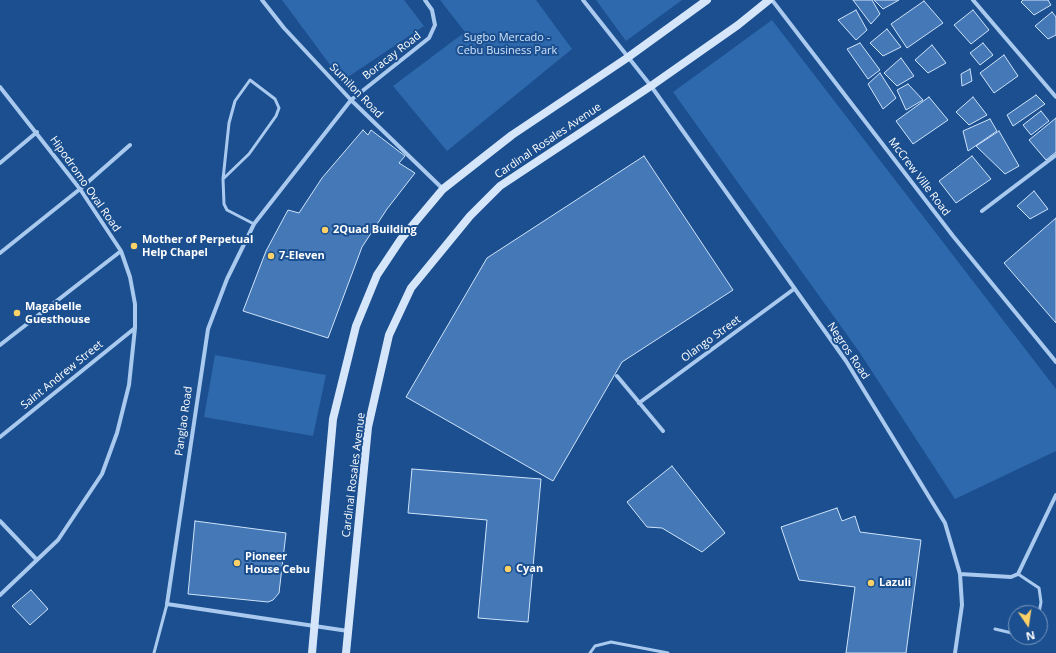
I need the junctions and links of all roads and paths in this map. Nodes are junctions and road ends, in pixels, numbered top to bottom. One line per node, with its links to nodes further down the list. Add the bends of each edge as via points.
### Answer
1 (262, 0): 12 (street, Sumilon Road, via 284,28)
2 (425, 0): 12 (street, Boracay Road, via 432,10 435,25 430,38)
3 (583, 0): 8 (street, Negros Road)
4 (707, 0): 8 (main road, Cardinal Rosales Avenue)
5 (769, 0): 9 (main road, Cardinal Rosales Avenue)
6 (772, 0): 27 (street, McCrew Ville Road, via 953,236)
7 (973, 0): 11 (street)
8 (627, 58): 9 (street, Negros Road); 19 (main road, Cardinal Rosales Avenue, via 512,135)
9 (651, 86): 24 (street, Negros Road); 42 (main road, Cardinal Rosales Avenue, via 500,186 470,216 411,288 389,335 368,427)
10 (0, 87): 13 (street, Hipodromo Oval Road)
11 (1056, 97)
12 (351, 100): 19 (street, Sumilon Road); 21 (street, Panglao Road)
13 (37, 132): 16 (street); 18 (street, Hipodromo Oval Road)
14 (130, 144): 18 (street)
15 (1056, 155): 20 (street)
16 (0, 163)
17 (223, 179): 17 (lane, via 229,123 235,101 250,80 275,99 279,108 249,154); 21 (lane, via 224,204 227,210)
18 (80, 189): 22 (street, Hipodromo Oval Road); 23 (street)
19 (443, 189): 40 (main road, Cardinal Rosales Avenue, via 401,239 381,269 356,326 333,419)
20 (982, 211)
21 (254, 224): 38 (street, Panglao Road, via 227,278 208,329)
22 (121, 251): 25 (street, Hipodromo Oval Road, via 135,304); 26 (street)
23 (0, 253)
24 (794, 289): 29 (street, Olango Street); 35 (street, Negros Road, via 846,361 945,523)
25 (135, 328): 31 (street, Saint Andrew Street); 34 (street, Hipodromo Oval Road, via 129,385 117,433 102,474 58,540)
26 (0, 345)
27 (1056, 362)
28 (617, 376): 29 (street)
29 (639, 403): 30 (street)
30 (663, 431)
31 (0, 437)
32 (1056, 495): 36 (street)
33 (0, 521): 34 (street)
34 (37, 560): 37 (street, Hipodromo Oval Road)
35 (960, 574): 36 (street, via 1011,577); 49 (street, Negros Road, via 962,605)
36 (1018, 574): 39 (lane, via 1039,588)
37 (0, 595)
38 (167, 604): 40 (street); 44 (lane)
39 (1040, 605)
40 (314, 626): 42 (street); 45 (main road, Cardinal Rosales Avenue)
41 (995, 629): 43 (lane)
42 (348, 631): 46 (main road, Cardinal Rosales Avenue)
43 (1008, 632)
44 (154, 653)
45 (312, 653)
46 (346, 653)
47 (590, 653): 48 (lane, via 595,646 611,642)
48 (668, 653)
49 (955, 653)

